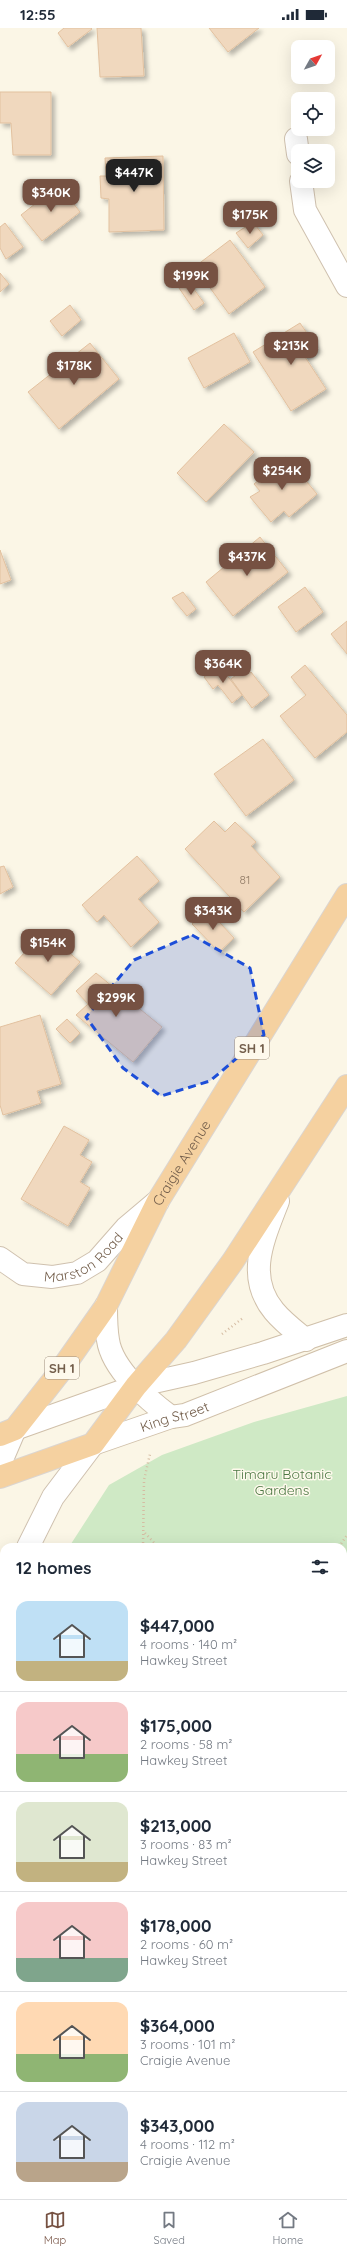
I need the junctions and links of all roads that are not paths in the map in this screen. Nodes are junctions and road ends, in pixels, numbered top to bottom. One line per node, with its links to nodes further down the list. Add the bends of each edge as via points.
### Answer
1 (302, 188): 2 (main road, via 305,210)
2 (347, 286)
3 (347, 895): 6 (highway, Craigie Avenue / SH 1)
4 (347, 1086): 5 (highway)
5 (285, 1181): 10 (main road, via 260,1248 258,1281 273,1310); 12 (highway, via 233,1261 176,1340)
6 (158, 1202): 7 (main road, Marston Road, via 126,1228 97,1261 77,1273 52,1277 23,1274); 8 (highway, Craigie Avenue / SH 1)
7 (0, 1258)
8 (106, 1306): 12 (main road, via 108,1342 113,1356); 14 (highway, Craigie Avenue / SH 1, via 59,1373)
9 (347, 1325): 10 (main road)
10 (306, 1340): 12 (main road, via 194,1373)
11 (347, 1350): 13 (main road, King Street, via 185,1415)
12 (136, 1386): 13 (main road, via 152,1403); 14 (main road); 15 (highway)
13 (171, 1417): 15 (main road, King Street)
14 (8, 1432): 16 (main road)
15 (93, 1444): 17 (highway, King Street); 18 (main road, via 52,1497)
16 (0, 1464)
17 (0, 1477)
18 (30, 1543)

